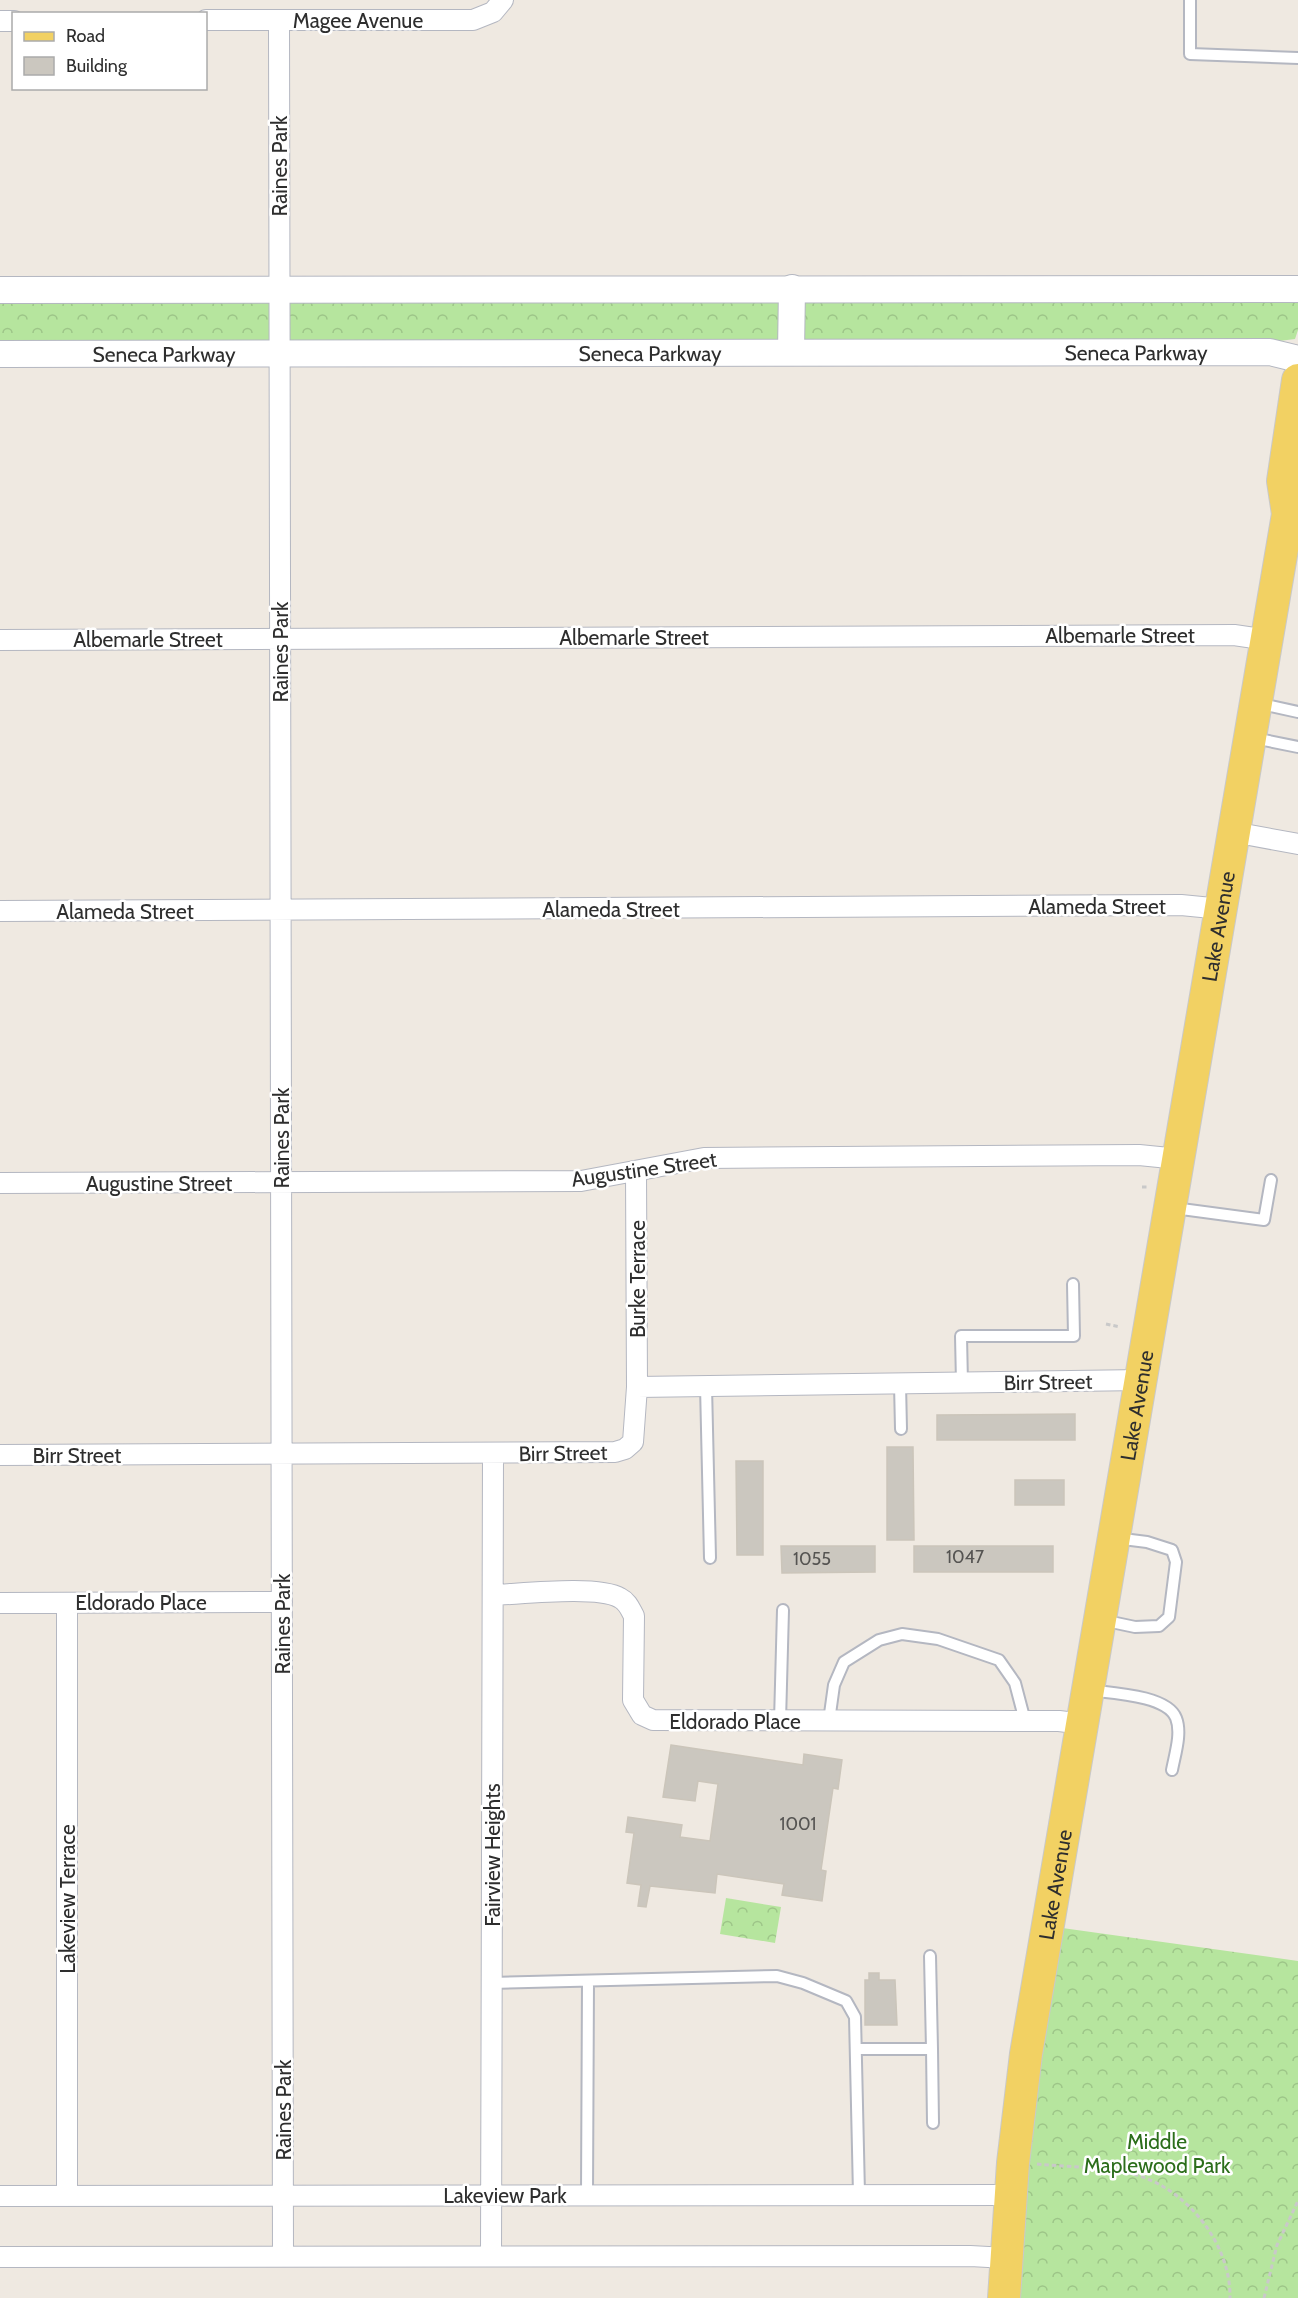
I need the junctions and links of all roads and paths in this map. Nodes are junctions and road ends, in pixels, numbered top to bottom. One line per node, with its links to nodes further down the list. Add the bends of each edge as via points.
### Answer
1 (503, 0): 4 (street, Magee Avenue, via 493,12 473,20)
2 (1190, 0): 5 (lane, via 1190,54)
3 (207, 20): 4 (street, Magee Avenue)
4 (279, 20): 7 (street, Raines Park)
5 (1298, 58)
6 (792, 288): 7 (street); 8 (street); 10 (street)
7 (279, 289): 9 (street); 12 (street, Raines Park)
8 (1298, 289)
9 (0, 290)
10 (791, 352): 12 (street, Seneca Parkway); 13 (street, Seneca Parkway, via 1270,352)
11 (0, 354): 12 (street, Seneca Parkway)
12 (280, 355): 16 (street, Raines Park)
13 (1298, 359)
14 (1298, 380): 15 (main road, Lake Avenue, via 1283,481)
15 (1295, 510): 18 (main road, Lake Avenue)
16 (280, 639): 17 (street, Albemarle Street); 18 (street, Albemarle Street, via 1234,635); 27 (street, Raines Park)
17 (0, 640)
18 (1268, 640): 19 (main road, Lake Avenue)
19 (1256, 703): 20 (lane); 21 (main road, Lake Avenue)
20 (1298, 711)
21 (1250, 738): 22 (lane); 23 (main road, Lake Avenue)
22 (1298, 747)
23 (1233, 832): 24 (street); 25 (main road, Lake Avenue)
24 (1298, 844)
25 (1221, 909): 27 (street, Alameda Street, via 1169,905); 28 (main road, Lake Avenue)
26 (0, 911): 27 (street, Alameda Street)
27 (280, 912): 31 (street, Raines Park)
28 (1179, 1159): 29 (street, Augustine Street, via 1139,1155 705,1158); 34 (main road, Lake Avenue)
29 (636, 1172): 31 (street, Augustine Street, via 581,1181); 42 (street, Burke Terrace)
30 (1271, 1180): 34 (lane, via 1264,1220)
31 (281, 1182): 32 (street, Augustine Street); 44 (street, Raines Park)
32 (0, 1183)
33 (1142, 1187): 34 (path)
34 (1160, 1197): 38 (main road, Lake Avenue)
35 (1073, 1284): 39 (lane, via 1074,1336 961,1336)
36 (1106, 1324): 37 (path)
37 (1120, 1327)
38 (1143, 1380): 39 (street, Birr Street); 47 (main road, Lake Avenue)
39 (962, 1383): 40 (street, Birr Street)
40 (900, 1384): 41 (street, Birr Street); 43 (lane)
41 (706, 1386): 42 (street, Birr Street); 48 (lane)
42 (638, 1387): 45 (street, Birr Street, via 633,1442 625,1449)
43 (901, 1429)
44 (282, 1454): 45 (street, Birr Street); 46 (street, Birr Street); 50 (street, Raines Park)
45 (493, 1454): 49 (street, Fairview Heights)
46 (0, 1455)
47 (1115, 1538): 54 (main road, Lake Avenue); 54 (lane, via 1172,1550 1176,1562 1169,1617 1159,1626 1135,1627)
48 (710, 1558)
49 (493, 1595): 56 (street, Eldorado Place, via 590,1592 620,1597 634,1616 633,1700 642,1715 663,1721); 63 (street, Fairview Heights)
50 (282, 1602): 52 (street, Eldorado Place); 71 (street, Raines Park)
51 (0, 1603): 52 (street, Eldorado Place)
52 (67, 1603): 70 (street, Lakeview Terrace)
53 (783, 1610): 56 (lane)
54 (1102, 1620): 55 (main road, Lake Avenue)
55 (1089, 1690): 59 (main road, Lake Avenue); 60 (lane, via 1152,1700 1168,1708 1176,1718 1178,1734)
56 (780, 1721): 57 (street, Eldorado Place)
57 (829, 1721): 58 (street, Eldorado Place); 58 (lane, via 834,1685 844,1662 879,1640 902,1634 938,1639 999,1660 1015,1683)
58 (1025, 1721): 59 (street, Eldorado Place)
59 (1083, 1724): 73 (main road, Lake Avenue, via 1026,2054)
60 (1172, 1770)
61 (930, 1956): 65 (lane)
62 (588, 1982): 63 (lane); 64 (lane, via 777,1976 846,2001 855,2017); 68 (lane)
63 (491, 1983): 72 (street, Fairview Heights)
64 (856, 2049): 65 (lane); 69 (lane)
65 (932, 2049): 66 (lane)
66 (933, 2123)
67 (1035, 2163): 81 (path, via 1129,2173 1172,2192 1194,2212 1218,2247 1227,2271)
68 (587, 2194): 69 (street, Lakeview Park); 72 (street, Lakeview Park)
69 (859, 2194): 73 (street, Lakeview Park)
70 (68, 2195): 71 (street, Lakeview Park); 74 (street, Lakeview Park)
71 (283, 2195): 72 (street, Lakeview Park); 76 (street, Raines Park)
72 (491, 2195): 77 (street, Fairview Heights)
73 (1011, 2195): 79 (main road, Lake Avenue)
74 (0, 2196)
75 (1298, 2200): 82 (path, via 1277,2245)
76 (283, 2256): 77 (street); 78 (street)
77 (491, 2256): 79 (street)
78 (0, 2257)
79 (1007, 2259): 80 (main road, Lake Avenue)
80 (1004, 2298)
81 (1230, 2298)
82 (1264, 2298)

